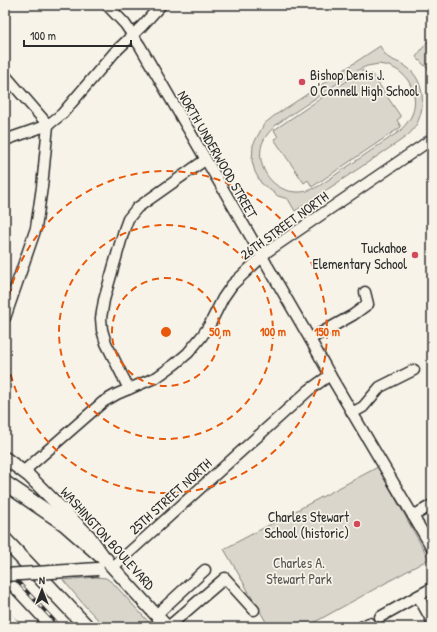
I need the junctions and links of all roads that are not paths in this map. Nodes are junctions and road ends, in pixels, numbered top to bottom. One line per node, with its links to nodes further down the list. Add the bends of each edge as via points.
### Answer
1 (107, 5): 3 (street, NORTH UNDERWOOD STREET)
2 (161, 5): 3 (street)
3 (133, 35): 5 (street, via 114,53 62,114); 8 (street, NORTH UNDERWOOD STREET)
4 (5, 75): 5 (street)
5 (48, 125): 7 (street); 11 (street, via 36,228)
6 (432, 139): 9 (street, 26TH STREET NORTH)
7 (5, 140)
8 (205, 160): 9 (street, NORTH UNDERWOOD STREET); 16 (street, via 137,208 128,219 123,232 101,318 106,343)
9 (261, 257): 13 (street, NORTH UNDERWOOD STREET); 16 (street, 26TH STREET NORTH, via 230,287 209,326 188,353 161,374)
10 (364, 292): 13 (street, via 368,304 353,316)
11 (9, 296): 12 (street)
12 (5, 318)
13 (310, 339): 15 (street, NORTH UNDERWOOD STREET)
14 (414, 370): 17 (street, via 380,387 363,407)
15 (330, 375): 17 (street, NORTH UNDERWOOD STREET); 25 (street, 25TH STREET NORTH, via 309,390)
16 (129, 389): 19 (street, 26TH STREET NORTH, via 98,405)
17 (352, 413): 22 (street, NORTH UNDERWOOD STREET)
18 (5, 458): 19 (main road, WASHINGTON BOULEVARD)
19 (24, 471): 25 (main road, WASHINGTON BOULEVARD, via 89,536)
20 (5, 483): 25 (highway, via 65,524)
21 (432, 506): 22 (street)
22 (413, 516): 24 (street, NORTH UNDERWOOD STREET)
23 (5, 540): 38 (highway)
24 (432, 548)
25 (106, 565): 27 (main road, bridge); 32 (main road, WASHINGTON BOULEVARD)
26 (205, 570): 32 (street)
27 (5, 575)
28 (432, 588): 29 (street)
29 (418, 596): 34 (street); 35 (street)
30 (5, 597): 37 (highway)
31 (254, 610): 39 (street, via 225,578)
32 (156, 615): 39 (main road, WASHINGTON BOULEVARD)
33 (5, 616): 36 (highway)
34 (380, 617)
35 (432, 621)
36 (13, 627)
37 (33, 627)
38 (87, 627)
39 (168, 627)

